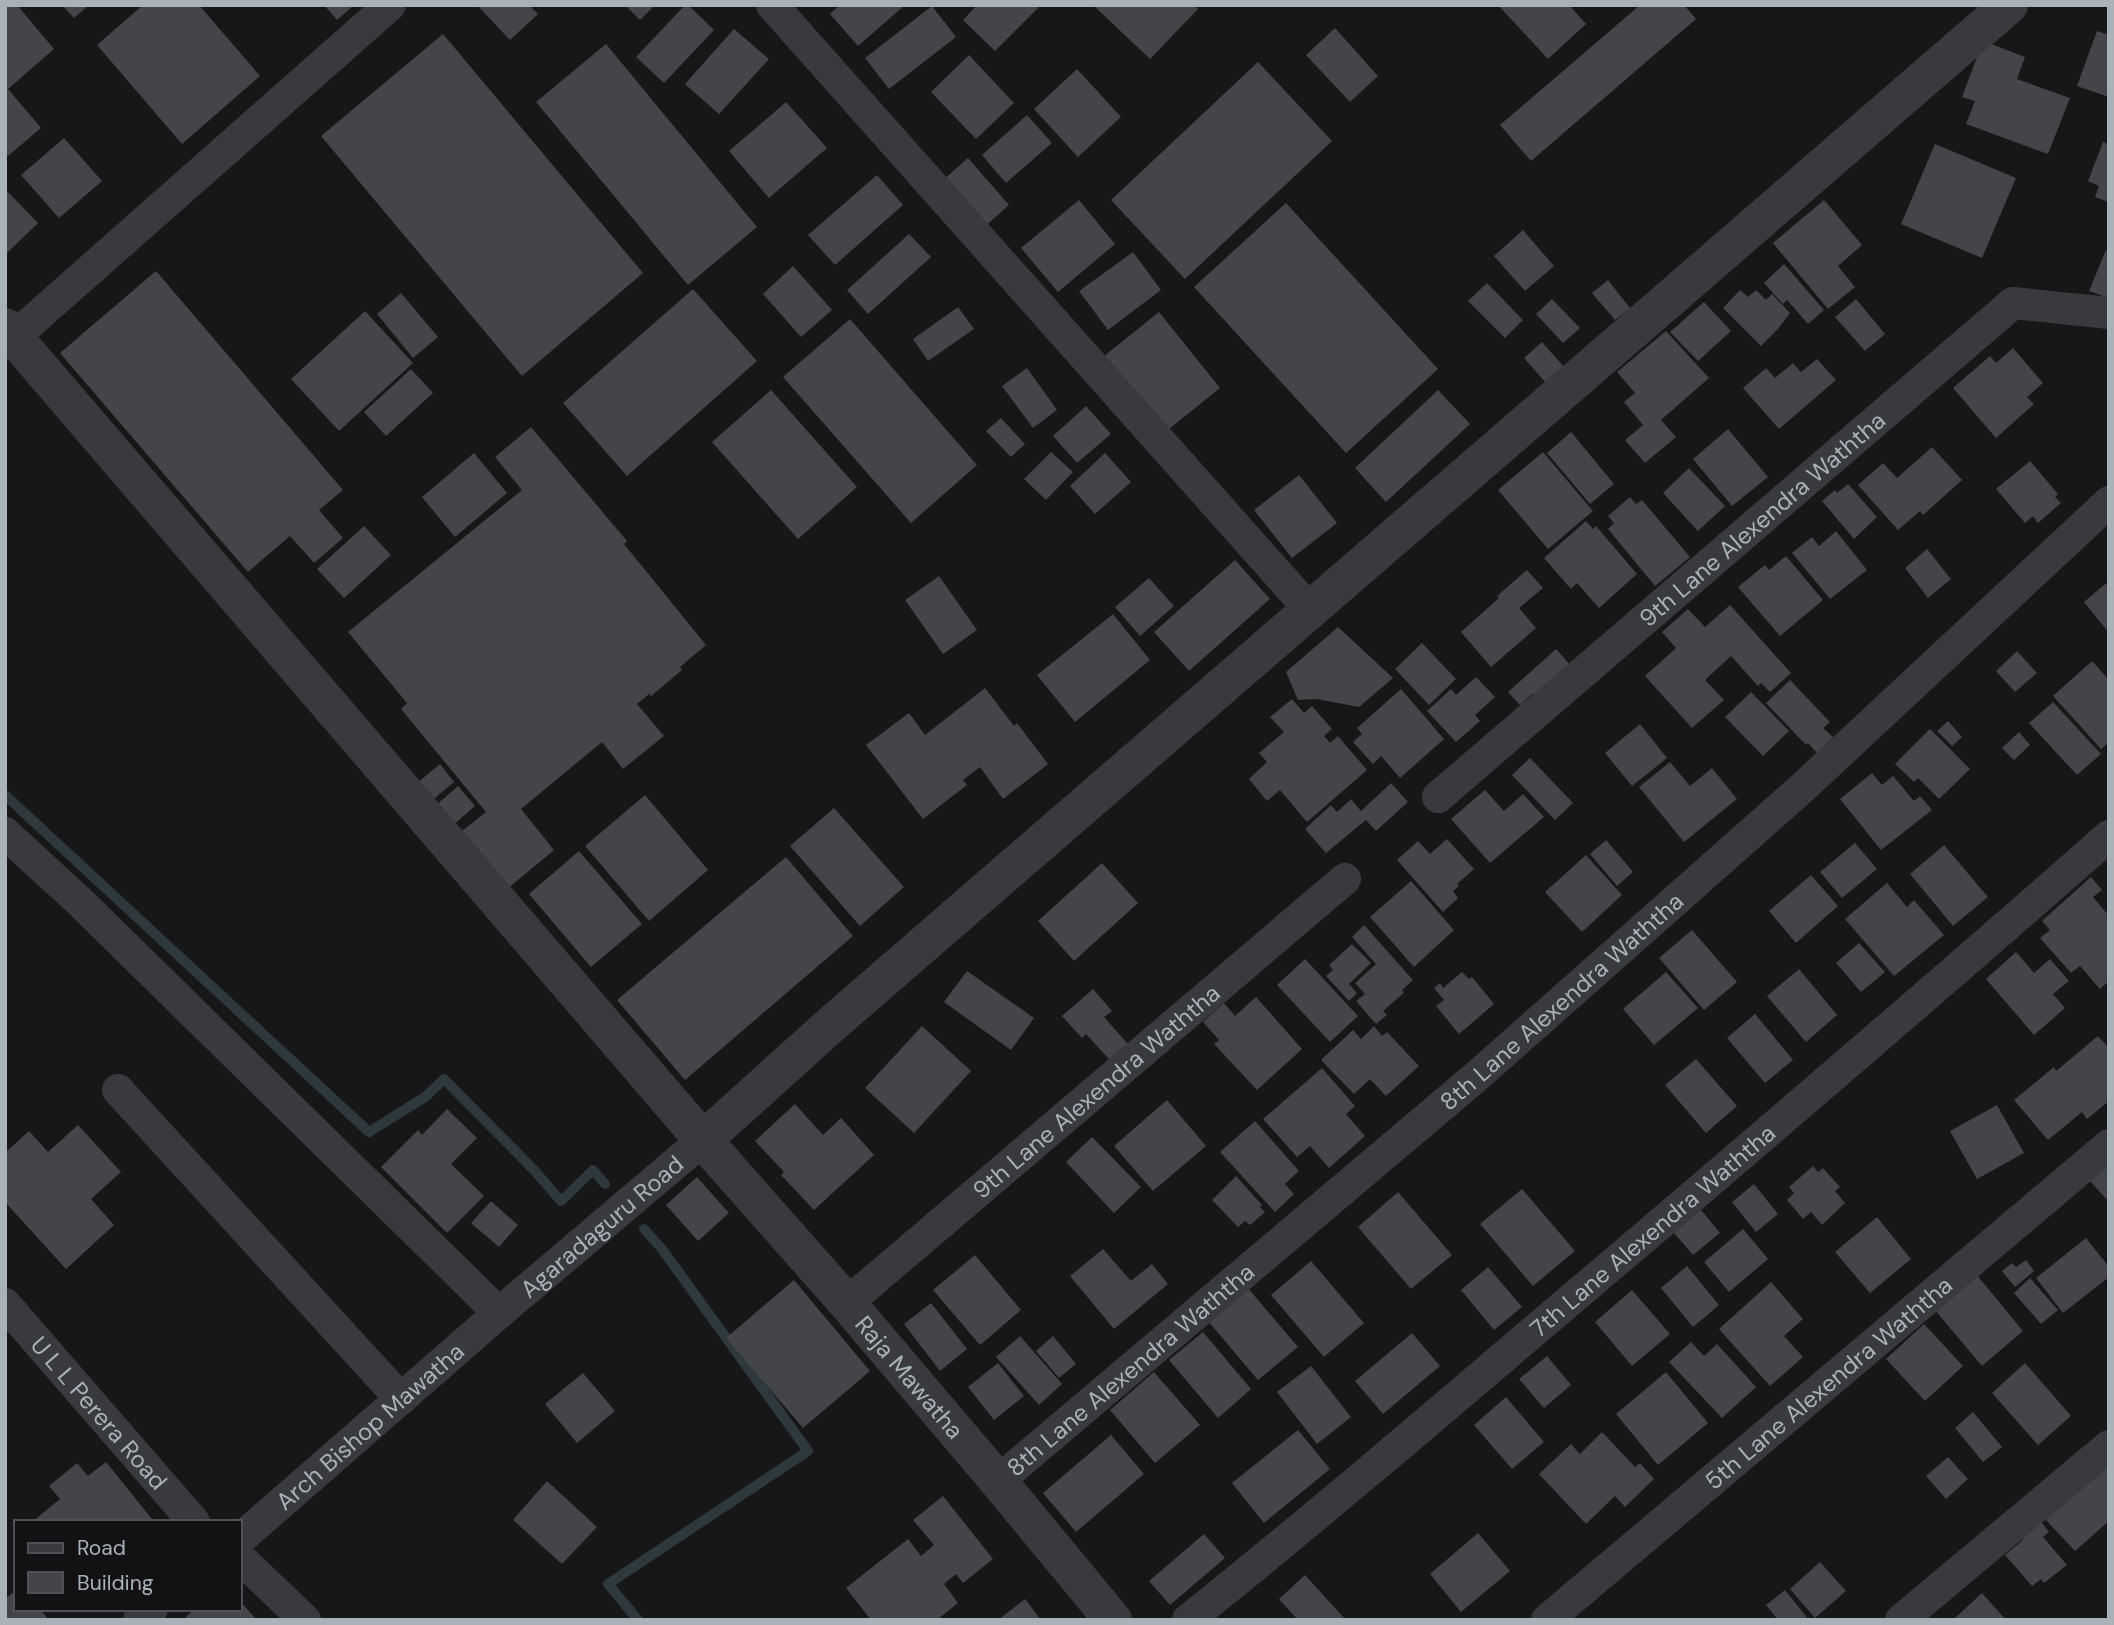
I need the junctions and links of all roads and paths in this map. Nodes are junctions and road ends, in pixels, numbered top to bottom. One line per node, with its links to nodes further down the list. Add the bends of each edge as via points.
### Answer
1 (390, 5): 5 (street)
2 (772, 5): 7 (street)
3 (2009, 5): 7 (street)
4 (2109, 313): 8 (street, 9th Lane Alexendra Waththa, via 2013,303)
5 (10, 332): 13 (street, Raja Mawatha)
6 (2109, 502): 20 (street, 8th Lane Alexendra Waththa, via 1801,789 1487,1067)
7 (1310, 610): 13 (street)
8 (1438, 797)
9 (5, 833): 17 (street)
10 (2109, 836): 26 (street, 7th Lane Alexendra Waththa, via 1664,1221)
11 (1345, 879): 15 (street, 9th Lane Alexendra Waththa)
12 (118, 1090): 18 (street)
13 (703, 1140): 15 (street, Raja Mawatha); 17 (street, Agaradaguru Road)
14 (2109, 1145): 27 (street, 5th Lane Alexendra Waththa)
15 (848, 1303): 20 (street, Raja Mawatha)
16 (5, 1304): 21 (street, U L L Perera Road)
17 (499, 1313): 18 (street, Arch Bishop Mawatha)
18 (401, 1399): 22 (street, Arch Bishop Mawatha)
19 (2109, 1446): 28 (street)
20 (998, 1481): 25 (street, Raja Mawatha)
21 (192, 1520)
22 (242, 1537)
23 (242, 1560): 24 (street)
24 (305, 1620)
25 (1113, 1620)
26 (1188, 1620)
27 (1547, 1620)
28 (1901, 1620)

